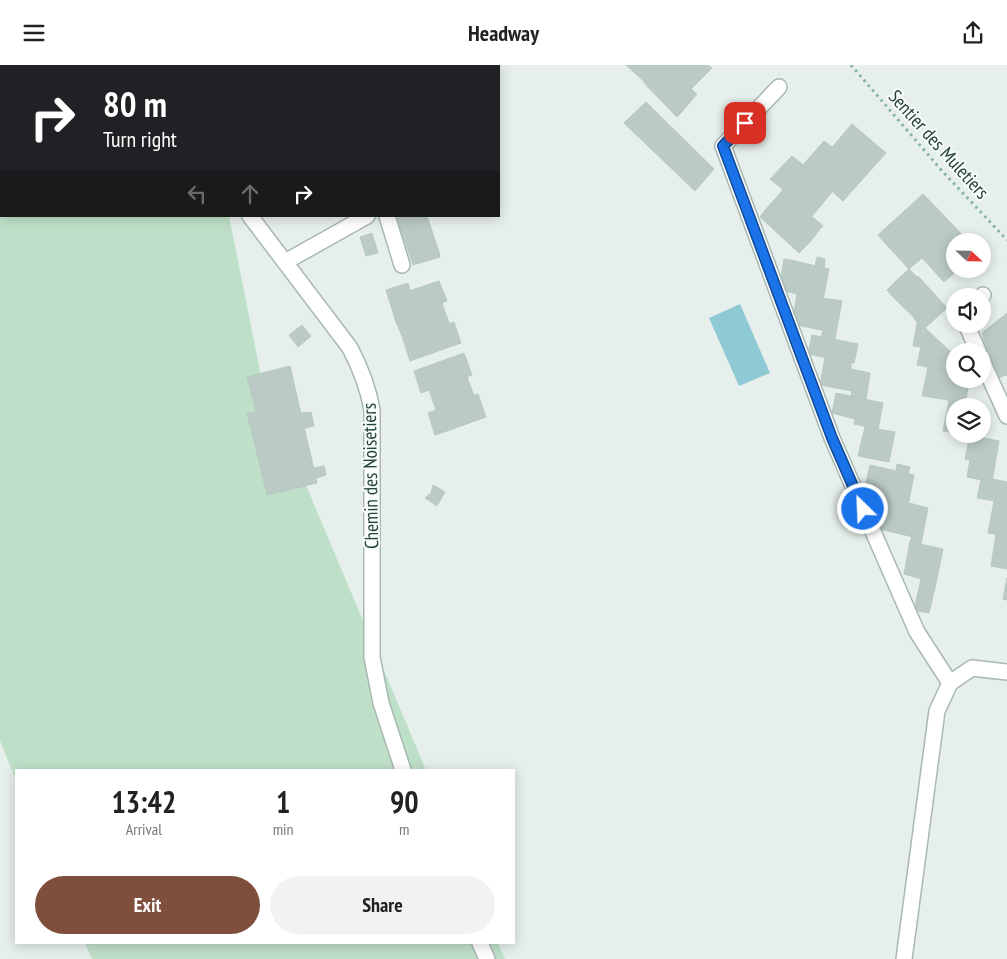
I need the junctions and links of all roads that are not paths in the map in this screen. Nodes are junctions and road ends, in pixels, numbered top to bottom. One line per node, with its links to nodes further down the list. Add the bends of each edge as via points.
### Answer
1 (778, 87): 10 (street, via 723,146 832,438 917,632)
2 (251, 217): 5 (street, Chemin des Noisetiers)
3 (365, 217): 5 (street)
4 (387, 217): 6 (street)
5 (285, 262): 11 (street, Chemin des Noisetiers, via 350,348 368,390 372,410 372,657 381,703)
6 (402, 265)
7 (991, 381): 8 (street)
8 (1007, 416)
9 (1007, 672): 10 (street, via 972,668)
10 (950, 683): 14 (street, via 936,711)
11 (403, 769)
12 (480, 944): 13 (street)
13 (487, 959)
14 (904, 959)

